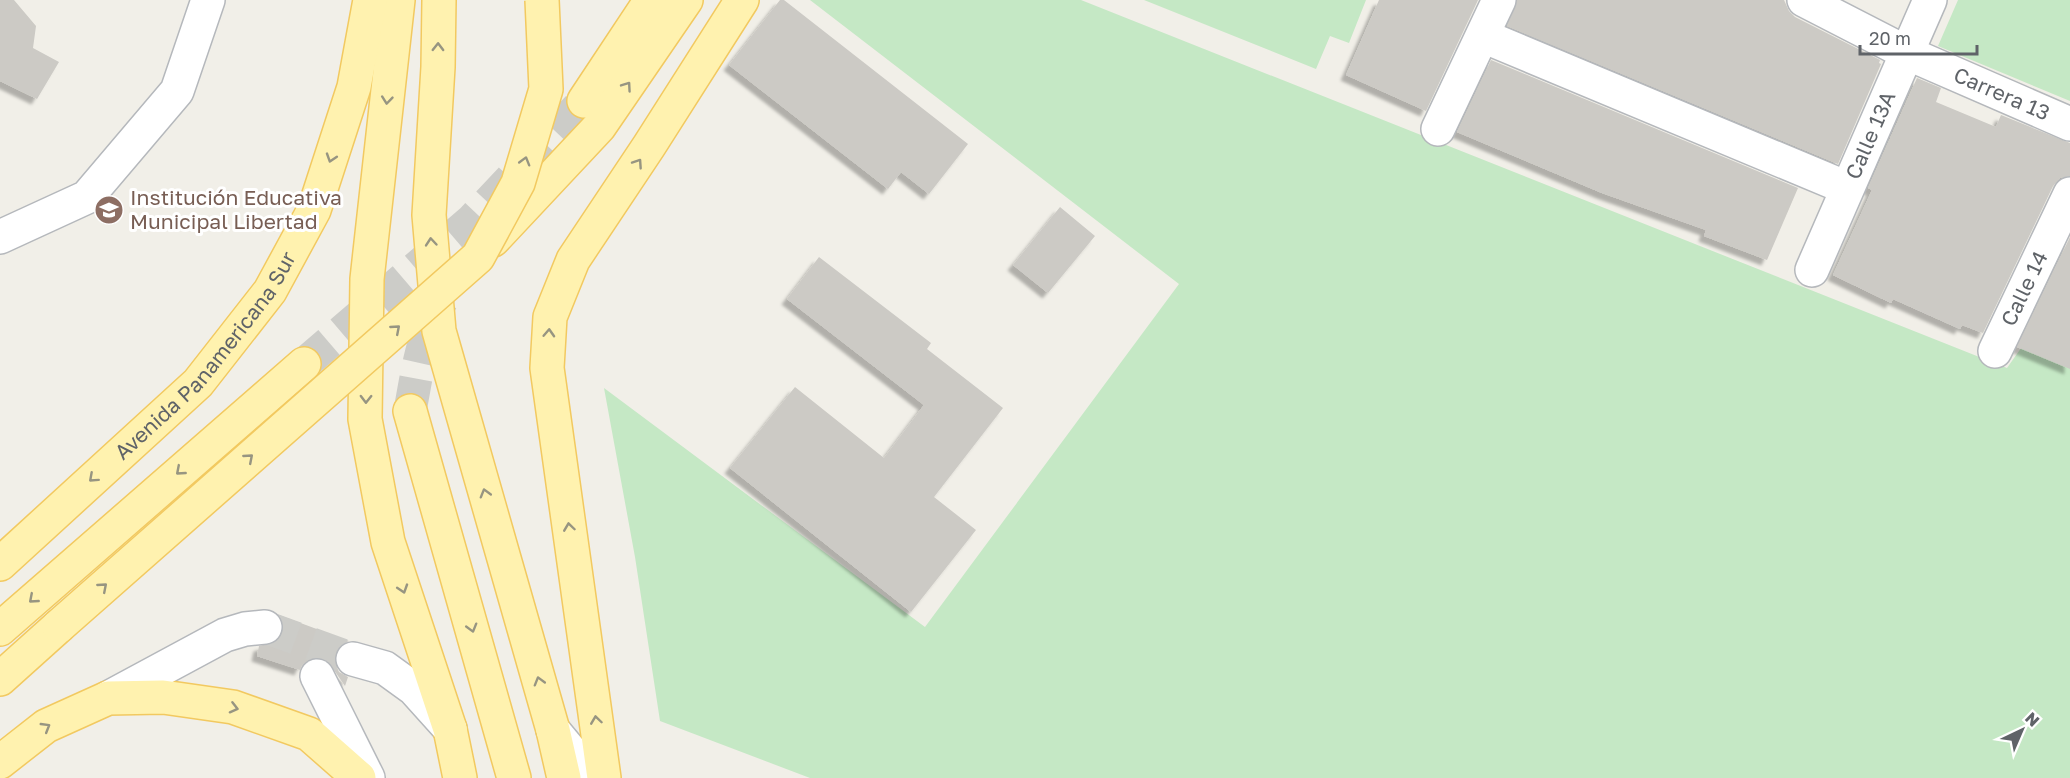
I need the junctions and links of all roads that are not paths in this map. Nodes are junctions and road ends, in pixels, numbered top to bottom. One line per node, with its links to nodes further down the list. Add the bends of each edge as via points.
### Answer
1 (208, 0): 19 (street, via 177,91 87,197)
2 (370, 0): 25 (main road, Avenida Panamericana Sur, one-way to 25, via 354,87 314,210 270,291 198,383)
3 (398, 0): 32 (main road, one-way to 32, via 367,279 365,419 388,542)
4 (439, 0): 33 (main road, one-way to 4, via 440,331 429,215)
5 (542, 0): 20 (main road, one-way to 5, bridge, via 518,183 546,89)
6 (651, 0): 14 (main road)
7 (686, 0): 20 (main road, one-way to 7, bridge, via 599,127)
8 (742, 0): 41 (main road, one-way to 8, via 547,368 550,317 573,260)
9 (1499, 0): 12 (street)
10 (1804, 0): 13 (street, Carrera 13)
11 (1930, 0): 13 (street, Calle 13A)
12 (1483, 36): 16 (street); 17 (street)
13 (1907, 53): 15 (street, Carrera 13); 17 (street, Calle 13A)
14 (584, 101)
15 (2070, 124)
16 (1438, 129)
17 (1847, 188): 21 (street, Calle 13A)
18 (2070, 194): 22 (street, Calle 14)
19 (0, 237)
20 (478, 257): 30 (main road, one-way to 20, bridge)
21 (1812, 270)
22 (1995, 351)
23 (304, 364): 27 (main road, one-way to 27)
24 (410, 411): 38 (main road, one-way to 38)
25 (0, 564)
26 (265, 627): 31 (street, via 225,635)
27 (0, 629)
28 (353, 658): 32 (street, via 385,668 414,689)
29 (317, 676): 36 (street)
30 (0, 679)
31 (108, 698): 34 (main road, one-way to 31, via 46,726); 35 (main road, one-way to 35, via 163,697 234,707 309,734)
32 (450, 729): 37 (main road)
33 (553, 730): 39 (main road); 40 (street)
34 (0, 762)
35 (359, 778)
36 (368, 778)
37 (460, 778)
38 (514, 778)
39 (564, 778)
40 (593, 778)
41 (604, 778)

